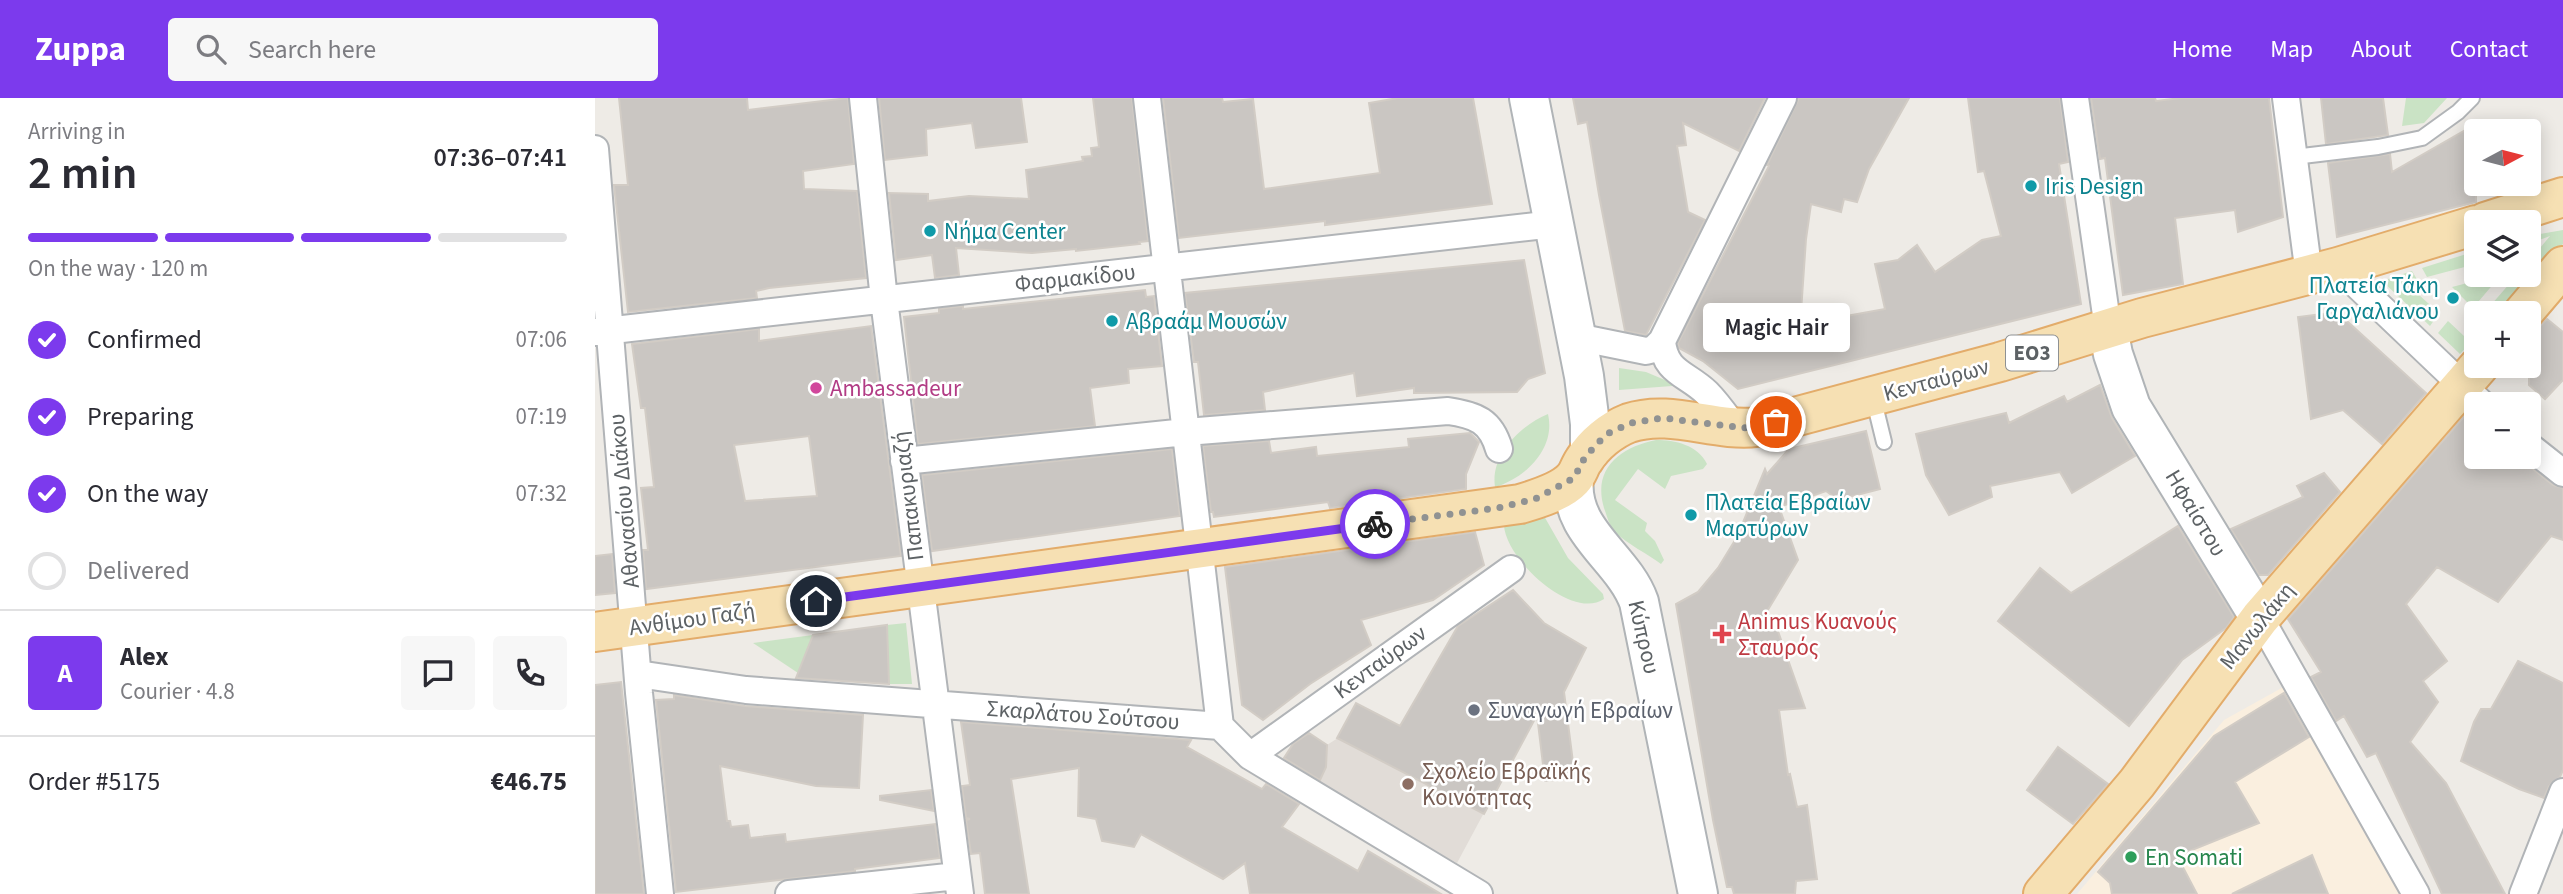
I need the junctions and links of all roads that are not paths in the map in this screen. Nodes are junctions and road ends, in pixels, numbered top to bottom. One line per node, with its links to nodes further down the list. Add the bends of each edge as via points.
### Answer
1 (863, 98): 17 (street, Παπακυριαζή)
2 (1147, 98): 15 (street)
3 (1529, 98): 12 (street, Κύπρου)
4 (1783, 98): 22 (street)
5 (2075, 98): 19 (street, Ηφαίστου)
6 (2286, 98): 9 (street)
7 (2472, 98): 9 (lane, via 2422,138)
8 (595, 149): 20 (street, Αθανασίου Διάκου)
9 (2294, 157): 16 (street)
10 (2563, 197): 11 (main road)
11 (2523, 210)
12 (1554, 224): 15 (street, Φαρμακίδου); 21 (street, Κύπρου)
13 (2464, 229): 16 (main road, Κενταύρων / ΕΟ3)
14 (2563, 266): 18 (main road)
15 (1167, 268): 17 (street, Φαρμακίδου); 26 (street)
16 (2323, 271): 19 (main road, Κενταύρων / ΕΟ3); 23 (street)
17 (884, 300): 20 (street, Φαρμακίδου); 30 (street, Παπακυριαζή)
18 (2533, 301)
19 (2108, 328): 24 (main road, Κενταύρων / ΕΟ3); 36 (street, Ηφαίστου, via 2131,407)
20 (602, 331): 37 (street, Αθανασίου Διάκου)
21 (1577, 337): 22 (street, via 1646,351); 31 (street, Κύπρου, via 1587,395)
22 (1662, 341): 25 (street, via 1669,366 1706,392)
23 (2475, 385): 36 (main road, Μανωλάκη)
24 (1873, 397): 25 (main road, Κενταύρων / ΕΟ3); 27 (lane)
25 (1735, 428): 31 (main road, Κενταύρων / ΕΟ3, via 1652,418 1609,433)
26 (1186, 432): 28 (street, via 1448,411 1482,421 1494,433); 30 (street); 33 (street)
27 (1884, 442)
28 (1499, 449)
29 (2541, 456): 32 (street)
30 (904, 461): 35 (street, Παπακυριαζή)
31 (1582, 465): 33 (main road, Ανθίμου Γαζή / ΕΟ3, via 1557,489 1520,504); 48 (street, Κύπρου, via 1574,502 1585,528 1622,572 1639,602)
32 (2563, 473)
33 (1199, 548): 35 (main road, Ανθίμου Γαζή / ΕΟ3); 41 (street)
34 (1510, 569): 42 (street, Κενταύρων)
35 (919, 587): 37 (main road, Ανθίμου Γαζή / ΕΟ3); 40 (street, Παπακυριαζή)
36 (2260, 618): 49 (main road, Μανωλάκη, via 2137,783); 50 (street, Ηφαίστου)
37 (635, 627): 38 (main road, Ανθίμου Γαζή / ΕΟ3); 39 (street, Αθανασίου Διάκου)
38 (595, 632)
39 (638, 674): 40 (street, Σκαρλάτου Σούτσου, via 746,690); 46 (street, Αθανασίου Διάκου)
40 (936, 704): 41 (street, Σκαρλάτου Σούτσου); 44 (street, Παπακυριαζή)
41 (1220, 726): 42 (street)
42 (1250, 756): 45 (street)
43 (2563, 792): 51 (street)
44 (958, 885): 47 (street)
45 (1462, 890)
46 (660, 894)
47 (789, 894)
48 (1698, 894)
49 (2043, 894)
50 (2416, 894)
51 (2523, 894)

